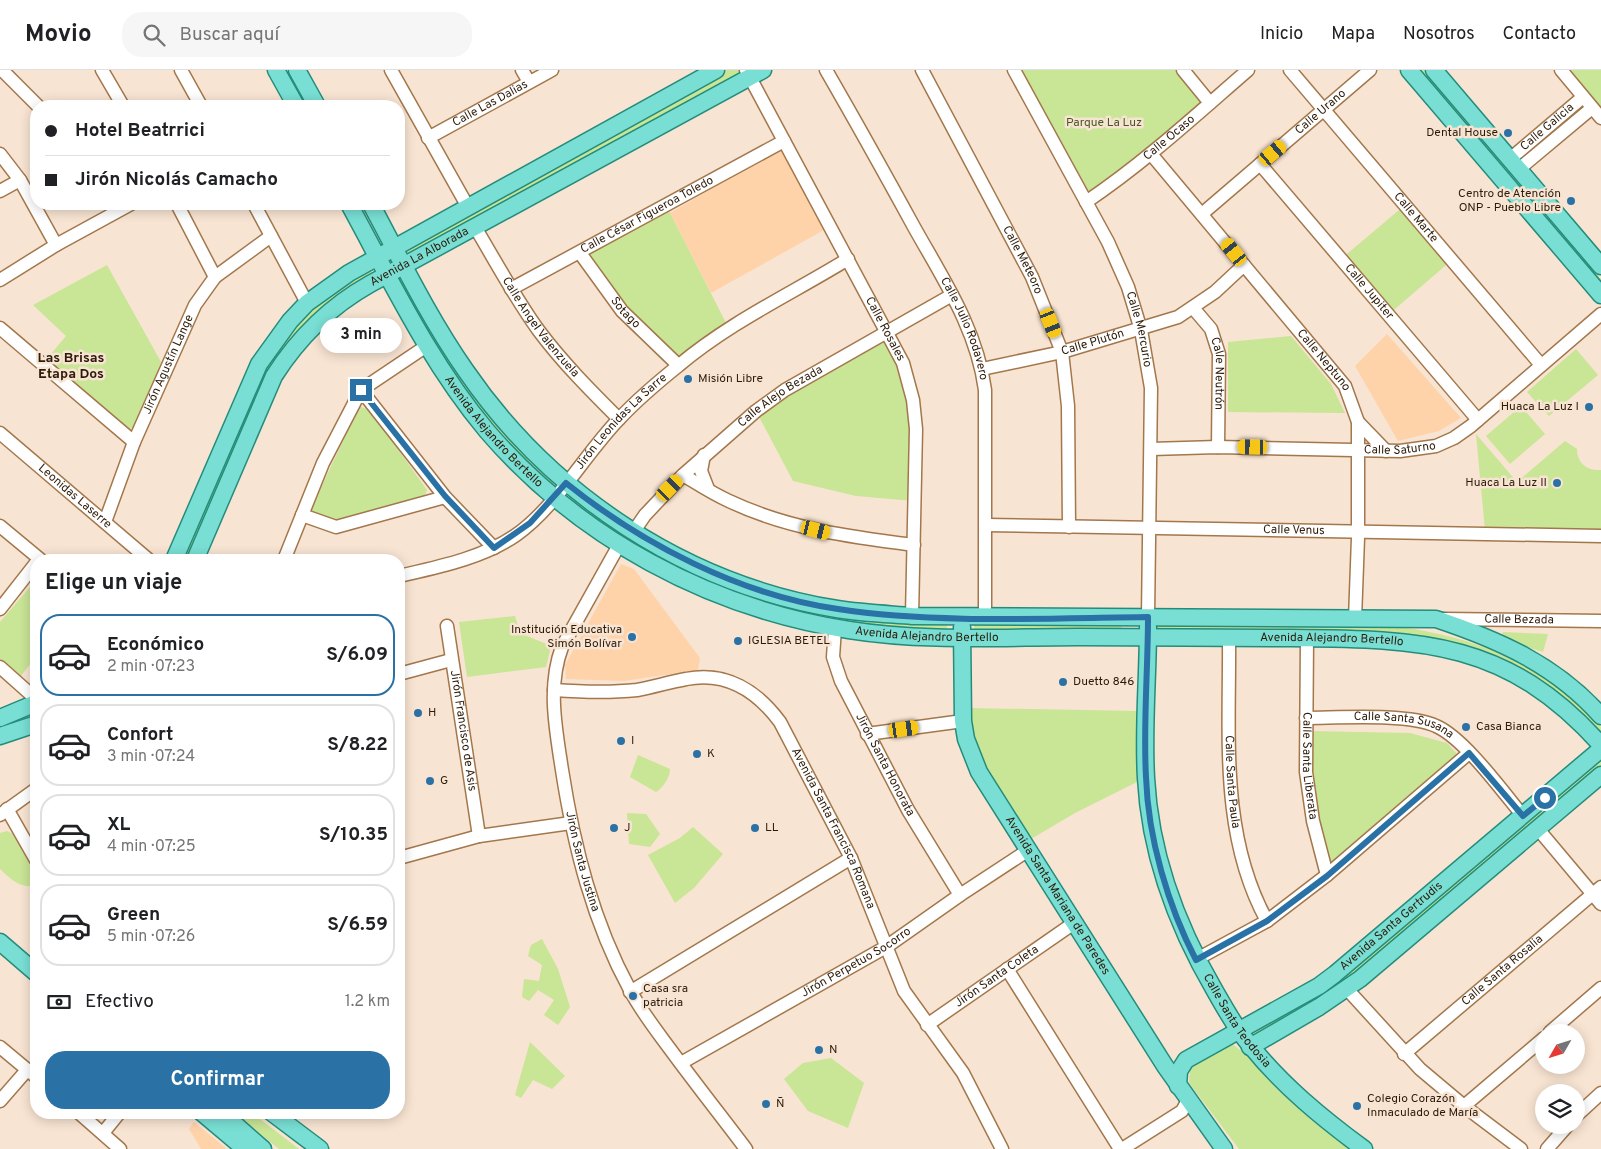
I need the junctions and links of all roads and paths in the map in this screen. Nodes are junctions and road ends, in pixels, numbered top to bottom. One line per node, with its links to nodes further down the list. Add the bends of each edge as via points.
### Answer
1 (2, 70): 23 (street)
2 (102, 70): 24 (street)
3 (181, 70): 25 (street)
4 (276, 70): 26 (main road)
5 (298, 70): 27 (main road)
6 (391, 70): 32 (street)
7 (522, 70): 21 (street)
8 (552, 70): 21 (street, Calle Las Dalias)
9 (716, 70): 42 (main road, Avenida La Alborada)
10 (826, 70): 64 (street, Calle Julio Rodavero)
11 (922, 70): 73 (street, Calle Meteoro, via 1032,277)
12 (1014, 70): 41 (street, Calle Mercurio)
13 (1182, 70): 28 (street)
14 (1248, 70): 28 (street, Calle Ocaso)
15 (1290, 70): 30 (street, Calle Marte)
16 (1370, 70): 30 (street, Calle Urano)
17 (1409, 70): 65 (main road)
18 (1434, 70): 37 (main road)
19 (1561, 70): 22 (street)
20 (753, 72): 33 (street, Calle Rosales); 50 (main road, Avenida La Alborada)
21 (529, 82): 32 (street, Calle Las Dalias)
22 (1584, 97): 29 (street); 37 (street, Calle Galicia)
23 (32, 100)
24 (120, 100)
25 (198, 100)
26 (293, 100)
27 (312, 100)
28 (1210, 103): 35 (street, Calle Ocaso)
29 (1592, 108): 31 (street); 37 (street, Calle Galicia)
30 (1324, 110): 36 (street, Calle Urano); 74 (street, Calle Marte)
31 (1601, 118)
32 (428, 138): 42 (street)
33 (784, 141): 54 (street, Calle César Figueroa Toledo); 56 (street, Calle Rosales)
34 (0, 154): 38 (street)
35 (1151, 154): 41 (street, Calle Ocaso); 49 (street, Calle Neptuno)
36 (1260, 164): 49 (street, Calle Urano); 79 (street, Calle Jupiter)
37 (1515, 164): 59 (main road)
38 (20, 180): 39 (street); 40 (street)
39 (0, 191)
40 (30, 198)
41 (1086, 202): 70 (street, Calle Mercurio, via 1128,286)
42 (468, 207): 53 (main road, Avenida La Alborada)
43 (37, 210): 52 (street)
44 (108, 210): 52 (street)
45 (180, 210): 61 (street)
46 (257, 210): 51 (street)
47 (352, 210): 55 (main road, Avenida Alejandro Bertello)
48 (374, 210): 53 (main road, Avenida Alejandro Bertello)
49 (1203, 213): 58 (street, Calle Neptuno)
50 (476, 227): 57 (main road, Avenida La Alborada); 63 (street, Calle Angel Valenzuela)
51 (271, 236): 61 (street, Jirón Agustín Lange); 66 (street)
52 (56, 245): 62 (street)
53 (395, 248): 55 (main road, Avenida La Alborada); 57 (main road, Avenida Alejandro Bertello)
54 (580, 253): 63 (street, Calle César Figueroa Toledo); 75 (street, Sotago, via 622,311)
55 (378, 257): 60 (main road, Avenida Alejandro Bertello); 66 (main road, Avenida La Alborada)
56 (848, 259): 71 (street, Calle Rosales); 75 (street, Jirón Leonidas La Sarre, via 732,326)
57 (404, 265): 60 (main road, Avenida La Alborada); 89 (main road, Avenida Alejandro Bertello, via 444,338 472,380 506,423)
58 (1244, 265): 67 (street, Calle Plutón); 80 (street, Calle Neptuno, via 1345,386)
59 (1601, 266)
60 (388, 274): 72 (main road, Avenida Alejandro Bertello); 108 (main road, Avenida La Alborada, via 333,308 289,352 264,397)
61 (216, 277): 82 (street, Jirón Agustín Lange, via 195,305)
62 (0, 280)
63 (511, 289): 78 (street, Calle Angel Valenzuela, via 570,369)
64 (952, 295): 71 (street, Calle Alejo Bezada); 76 (street, Calle Julio Rodavero, via 973,338)
65 (1601, 296)
66 (307, 303): 107 (main road, Avenida La Alborada, via 259,364)
67 (1194, 309): 70 (street, Calle Plutón); 83 (street, Calle Neutrón, via 1211,329 1219,354)
68 (1601, 314): 74 (street, Calle Saturno)
69 (0, 328): 82 (street)
70 (1140, 330): 73 (street, Calle Plutón); 84 (street, Calle Mercurio, via 1151,388)
71 (888, 332): 87 (street, Calle Alejo Bezada, via 785,390); 103 (street, Calle Rosales, via 903,363 913,400 916,429)
72 (428, 345): 77 (street); 92 (main road, Avenida Alejandro Bertello, via 452,384 487,430)
73 (1062, 352): 76 (street, Calle Plutón); 97 (street, Calle Meteoro, via 1068,406)
74 (1541, 365): 79 (street, Calle Saturno)
75 (678, 366): 78 (street, Jirón Leonidas La Sarre)
76 (982, 369): 95 (street, Calle Julio Rodavero)
77 (361, 390): 91 (street); 93 (street, via 322,463)
78 (619, 419): 89 (street, Jirón Leonidas La Sarre)
79 (1478, 420): 86 (street, Calle Saturno, via 1454,438 1436,446)
80 (1358, 422): 85 (street, Calle Neptuno); 86 (street)
81 (0, 433): 94 (street, Leonidas Laserre)
82 (134, 442): 94 (street, Jirón Agustín Lange)
83 (1218, 447): 84 (street, Calle Saturno); 85 (street, Calle Saturno)
84 (1151, 449): 98 (street, Calle Mercurio)
85 (1358, 449): 86 (street, Calle Saturno); 100 (street, Calle Neptuno)
86 (1386, 451)
87 (704, 455): 88 (street, Calle Alejo Bezada); 90 (street, via 701,471)
88 (683, 475): 90 (street); 99 (street, Calle Alejo Bezada)
89 (566, 483): 92 (street, Jirón Leonidas La Sarre); 99 (main road, Avenida Alejandro Bertello)
90 (708, 489): 103 (street, via 730,502 797,526 835,535)
91 (445, 496): 93 (street, via 336,527); 104 (street)
92 (554, 497): 102 (main road, Avenida Alejandro Bertello); 104 (street, Jirón Leonidas La Sarre, via 530,523)
93 (302, 515): 109 (street)
94 (105, 522): 106 (street, Leonidas Laserre)
95 (986, 525): 97 (street, Calle Venus); 115 (street, Calle Julio Rodavero)
96 (0, 526): 105 (street)
97 (1069, 526): 98 (street, Calle Venus)
98 (1148, 528): 100 (street, Calle Venus); 116 (street, Calle Mercurio)
99 (634, 531): 113 (main road, Avenida Alejandro Bertello, via 705,569 784,596 838,609)
100 (1358, 532): 101 (street, Calle Venus); 117 (street, Calle Neptuno)
101 (1601, 536)
102 (619, 545): 121 (main road, Avenida Alejandro Bertello, via 715,593 779,615); 129 (street, Jirón Santa Justina, via 562,647 556,663)
103 (914, 545): 113 (street, Calle Rosales)
104 (494, 548): 111 (street, Jirón Leonidas La Sarre)
105 (32, 554)
106 (142, 554)
107 (177, 554)
108 (198, 554)
109 (286, 554)
110 (30, 571): 112 (street)
111 (405, 575)
112 (0, 609)
113 (912, 616): 114 (main road, Avenida Alejandro Bertello)
114 (962, 617): 115 (main road, Avenida Alejandro Bertello); 122 (main road, Avenida Santa Mariana de Paredes)
115 (985, 617): 116 (main road, Avenida Alejandro Bertello)
116 (1148, 617): 117 (main road, Avenida Alejandro Bertello); 123 (main road, Calle Santa Teodosia)
117 (1355, 619): 118 (main road, Avenida Alejandro Bertello)
118 (1436, 619): 119 (street, Calle Bezada); 132 (main road, Avenida Alejandro Bertello, via 1484,636 1540,663 1573,688)
119 (1601, 621)
120 (447, 626): 126 (street, Jirón Francisco de Asis)
121 (835, 628): 122 (main road, Avenida Alejandro Bertello, via 898,635); 137 (street, Jirón Santa Honorata, via 835,668)
122 (962, 637): 123 (main road, Avenida Alejandro Bertello); 135 (main road, Avenida Santa Mariana de Paredes)
123 (1148, 637): 124 (main road, Avenida Alejandro Bertello); 160 (main road, Calle Santa Teodosia, via 1146,778 1153,832 1161,868)
124 (1229, 638): 125 (main road, Avenida Alejandro Bertello); 156 (street, Calle Santa Paula, via 1228,759 1232,801 1246,872)
125 (1307, 646): 134 (street, Calle Santa Liberata); 139 (main road, Avenida Alejandro Bertello, via 1405,641 1465,653 1542,690 1576,718)
126 (451, 660): 128 (street); 148 (street, Jirón Francisco de Asis)
127 (0, 667): 130 (street)
128 (405, 672)
129 (554, 690): 146 (street, Jirón Santa Justina); 152 (street, Avenida Santa Francisca Romana, via 615,692 704,677 726,681 753,693 780,722)
130 (30, 694)
131 (30, 706): 133 (main road)
132 (1601, 716)
133 (0, 718)
134 (1306, 718): 141 (street, Calle Santa Susana, via 1417,721 1436,726); 153 (street, Calle Santa Liberata, via 1309,802)
135 (963, 721): 137 (street); 150 (main road, Avenida Santa Mariana de Paredes, via 966,740 979,772)
136 (30, 726): 138 (main road)
137 (867, 734): 154 (street, Jirón Santa Honorata, via 908,810)
138 (0, 736)
139 (1601, 745)
140 (1601, 749): 145 (main road, Avenida Santa Gertrudis)
141 (1469, 753): 145 (street, Calle Santa Susana); 153 (street)
142 (1601, 775): 147 (main road, Avenida Santa Gertrudis)
143 (30, 793): 144 (street)
144 (4, 812): 149 (street)
145 (1523, 816): 168 (main road, Avenida Santa Gertrudis, via 1336,974)
146 (570, 823): 148 (street); 165 (street, Jirón Santa Justina, via 609,949)
147 (1538, 829): 155 (street); 164 (main road, Avenida Santa Gertrudis)
148 (479, 836): 151 (street)
149 (30, 851)
150 (1027, 851): 154 (street, Jirón Perpetuo Socorro); 157 (main road, Avenida Santa Mariana de Paredes)
151 (405, 856)
152 (851, 858): 158 (street, Avenida Santa Francisca Romana); 165 (street)
153 (1327, 876): 156 (street)
154 (960, 895): 158 (street, Jirón Perpetuo Socorro)
155 (1598, 895): 172 (street, Calle Santa Rosalia)
156 (1267, 921): 160 (street)
157 (1070, 926): 162 (street, Jirón Santa Coleta); 176 (main road, Avenida Santa Mariana de Paredes)
158 (886, 947): 167 (street, Avenida Santa Francisca Romana, via 904,992); 173 (street, Jirón Perpetuo Socorro)
159 (2, 948): 161 (main road)
160 (1196, 960): 168 (main road, Calle Santa Teodosia)
161 (30, 969)
162 (1008, 969): 167 (street, Jirón Santa Coleta); 196 (street)
163 (1601, 988): 166 (street)
164 (1347, 989): 169 (main road, Avenida Santa Gertrudis); 172 (street)
165 (630, 992): 173 (street, Jirón Santa Justina)
166 (1559, 1024)
167 (927, 1025): 195 (street, Avenida Santa Francisca Romana, via 963,1073)
168 (1238, 1031): 169 (main road, Calle Santa Teodosia); 176 (main road, Avenida Santa Gertrudis, via 1186,1060 1179,1071)
169 (1250, 1046): 198 (main road, Calle Santa Teodosia, via 1300,1099)
170 (1535, 1046): 180 (street)
171 (0, 1047): 174 (street)
172 (1404, 1054): 180 (street)
173 (681, 1063): 194 (street, Jirón Santa Justina)
174 (30, 1072)
175 (30, 1076): 179 (street)
176 (1178, 1086): 178 (main road, Avenida Santa Mariana de Paredes)
177 (1601, 1093): 181 (street)
178 (1188, 1100): 196 (street, via 1177,1115); 197 (main road, Avenida Santa Mariana de Paredes)
179 (0, 1101)
180 (1464, 1106): 199 (street)
181 (1585, 1108)
182 (86, 1119): 188 (street)
183 (114, 1119): 188 (street)
184 (209, 1119): 192 (main road)
185 (229, 1119): 193 (main road)
186 (280, 1119): 190 (main road)
187 (295, 1119): 190 (main road)
188 (102, 1133): 191 (street)
189 (1560, 1134): 200 (street)
190 (317, 1147)
191 (120, 1149)
192 (245, 1149)
193 (263, 1149)
194 (746, 1149)
195 (1002, 1149)
196 (1121, 1149)
197 (1224, 1149)
198 (1364, 1149)
199 (1521, 1149)
200 (1548, 1149)

